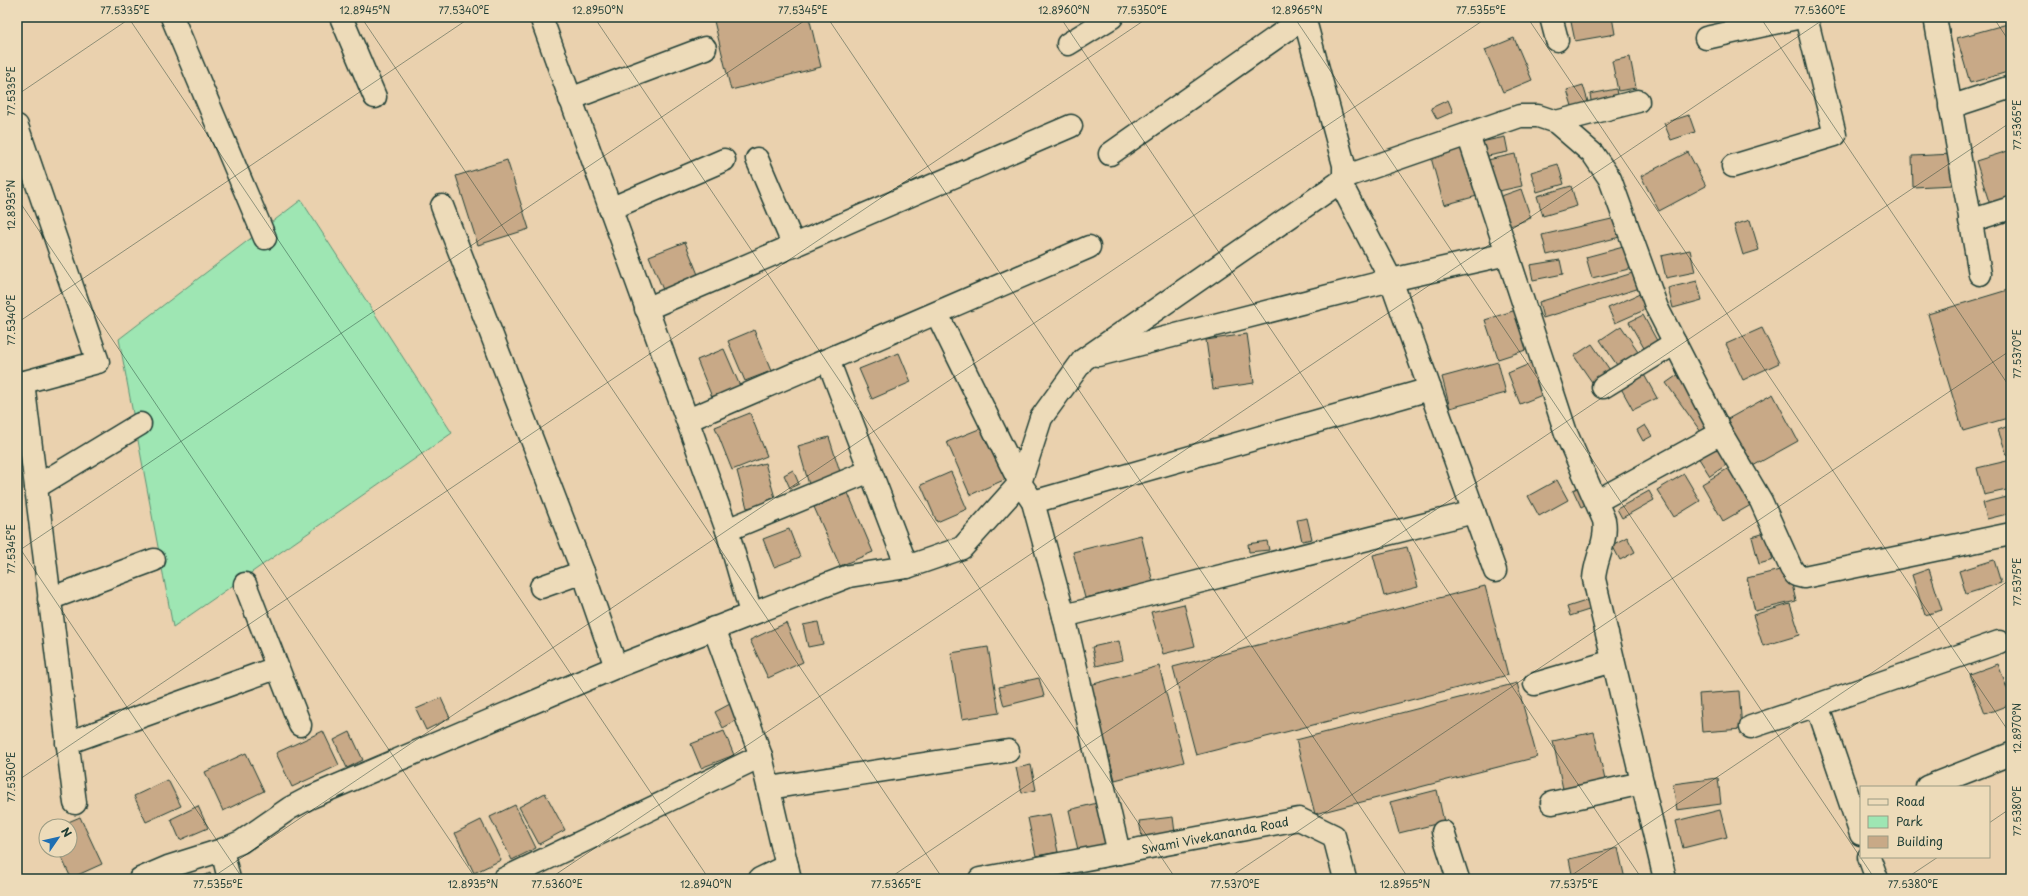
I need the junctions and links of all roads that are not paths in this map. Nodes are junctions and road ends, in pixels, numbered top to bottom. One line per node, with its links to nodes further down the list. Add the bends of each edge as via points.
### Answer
1 (172, 17): 32 (street)
2 (342, 17): 15 (street)
3 (541, 17): 16 (street)
4 (1112, 17): 12 (street)
5 (1305, 17): 23 (street); 27 (street, via 1344,165)
6 (1551, 17): 11 (street)
7 (1802, 17): 10 (street)
8 (1806, 17): 26 (street, via 1835,135)
9 (1935, 17): 18 (street)
10 (1706, 38)
11 (1557, 40)
12 (1068, 44)
13 (705, 48): 16 (street)
14 (2011, 87): 18 (street)
15 (375, 97)
16 (570, 99): 29 (street)
17 (1638, 101): 19 (street)
18 (1950, 107): 31 (street)
19 (1556, 122): 22 (street, via 1538,116 1520,116); 40 (street, via 1593,154 1610,179 1657,308)
20 (17, 126): 43 (street, via 98,362)
21 (1071, 126): 33 (street)
22 (1468, 134): 27 (street); 35 (street)
23 (1110, 154)
24 (724, 160): 29 (street)
25 (758, 160): 33 (street)
26 (1733, 166)
27 (1342, 180): 37 (street); 42 (street)
28 (442, 206): 60 (street)
29 (610, 208): 38 (street)
30 (2011, 208): 31 (street)
31 (1970, 222): 36 (street)
32 (265, 238)
33 (794, 246): 38 (street)
34 (1089, 247): 39 (street)
35 (1507, 254): 37 (street); 52 (street, via 1566,433)
36 (1980, 274)
37 (1391, 280): 42 (street); 45 (street)
38 (646, 309): 46 (street)
39 (937, 314): 41 (street); 50 (street)
40 (1675, 343): 44 (street); 48 (street)
41 (828, 360): 46 (street); 49 (street)
42 (1083, 360): 50 (street, via 1041,418)
43 (20, 383): 51 (street)
44 (1603, 387)
45 (1430, 389): 53 (street); 54 (street)
46 (688, 420): 55 (street)
47 (140, 424): 51 (street)
48 (1721, 433): 52 (street); 56 (street, via 1761,501 1791,568 1796,574 1804,577)
49 (870, 471): 55 (street); 58 (street)
50 (1020, 483): 53 (street); 58 (street, via 962,548)
51 (36, 487): 63 (street)
52 (1597, 501): 68 (street, via 1606,528 1594,579)
53 (1033, 502): 65 (street)
54 (1474, 512): 59 (street); 65 (street)
55 (727, 530): 64 (street)
56 (2011, 534)
57 (154, 560): 63 (street)
58 (907, 567): 64 (street, via 849,576)
59 (1494, 571)
60 (583, 572): 62 (street); 69 (street)
61 (245, 584): 70 (street)
62 (541, 587)
63 (50, 599): 75 (street)
64 (751, 614): 66 (street)
65 (1064, 616): 87 (street)
66 (714, 628): 69 (street); 78 (street)
67 (1999, 642): 72 (street)
68 (1613, 661): 71 (street); 79 (street)
69 (616, 667): 86 (street, via 304,801 241,842)
70 (276, 668): 73 (street); 75 (street)
71 (1536, 684)
72 (1817, 706): 74 (street); 84 (street)
73 (300, 725)
74 (1751, 727)
75 (67, 743): 82 (street)
76 (1008, 752): 81 (street)
77 (2011, 754): 80 (street)
78 (761, 756): 81 (street); 92 (street)
79 (1642, 783): 83 (street); 97 (street)
80 (1930, 786)
81 (769, 788): 89 (street)
82 (75, 802)
83 (1552, 803)
84 (1859, 821)
85 (1443, 832): 96 (street)
86 (222, 850): 90 (street); 91 (street)
87 (1119, 853): 94 (street, Swami Vivekananda Road); 95 (street, Swami Vivekananda Road, via 1299,819 1334,836)
88 (1869, 858): 98 (street)
89 (789, 872): 93 (street)
90 (140, 879)
91 (229, 879)
92 (504, 879)
93 (760, 879)
94 (980, 879)
95 (1346, 879)
96 (1458, 879)
97 (1665, 879)
98 (1877, 879)

